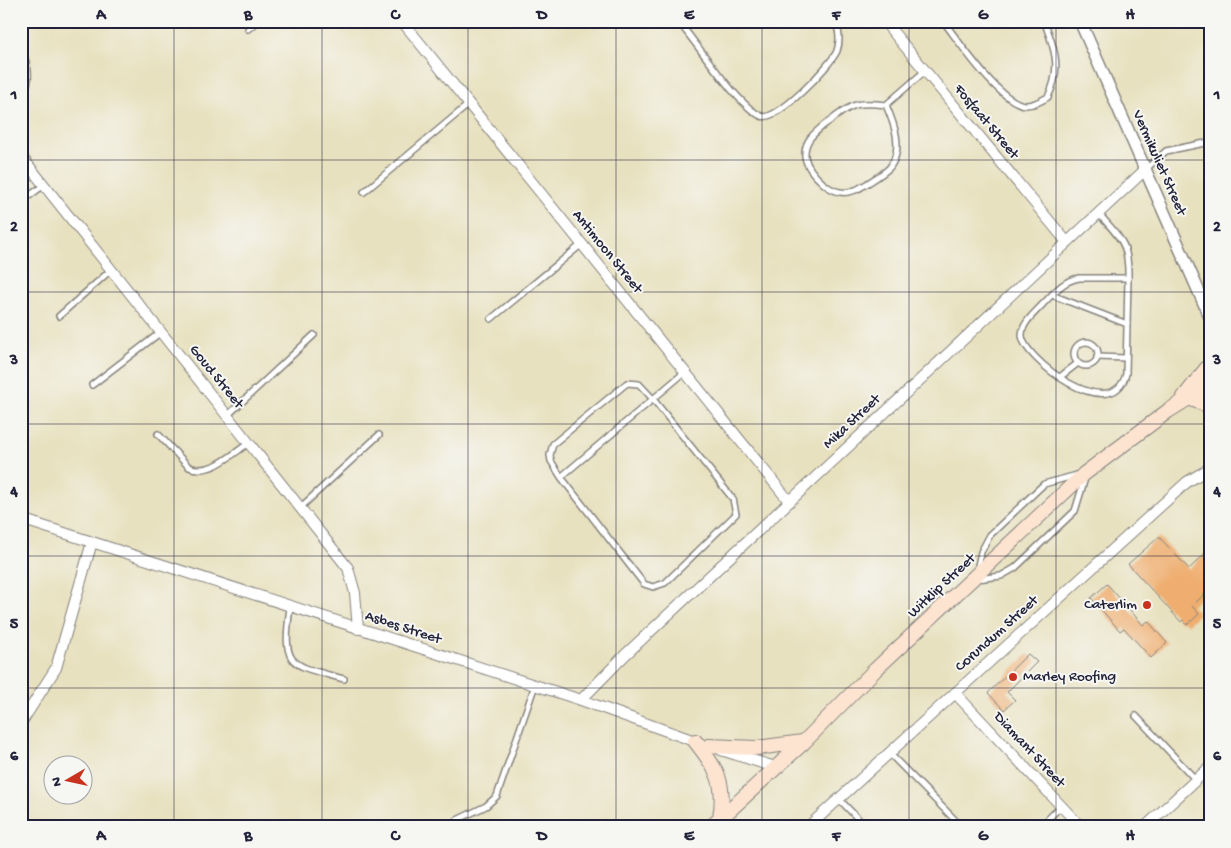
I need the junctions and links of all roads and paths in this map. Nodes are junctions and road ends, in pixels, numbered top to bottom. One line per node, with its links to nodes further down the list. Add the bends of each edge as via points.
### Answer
1 (258, 21): 8 (lane)
2 (402, 21): 13 (street, Antimoon Street)
3 (834, 21): 9 (lane, via 839,38 837,51 826,68 779,112 766,117 745,104)
4 (884, 21): 11 (street, Fosfaat Street)
5 (943, 21): 6 (lane, via 1002,93 1015,103 1027,105 1048,97 1055,82 1054,48)
6 (1044, 21)
7 (1080, 21): 17 (street, Vermikuliet Street)
8 (248, 29)
9 (685, 30)
10 (21, 48): 12 (lane, via 29,76)
11 (925, 71): 14 (lane); 22 (street, Fosfaat Street)
12 (21, 94)
13 (469, 104): 19 (lane); 23 (street, Antimoon Street)
14 (886, 106): 14 (lane, via 896,132 897,149 889,169 856,191 842,193 829,190 806,159 804,152 810,136 852,105 863,102)
15 (1210, 142): 17 (lane, via 1166,151)
16 (21, 156): 18 (street, Goud Street)
17 (1146, 169): 21 (street, Mika Street); 28 (street, Vermikuliet Street)
18 (44, 185): 20 (lane); 24 (street, Goud Street)
19 (364, 192)
20 (21, 202)
21 (1098, 212): 22 (street, Mika Street); 25 (lane, via 1127,249)
22 (1066, 241): 51 (street, Mika Street)
23 (582, 244): 29 (lane); 37 (street, Antimoon Street)
24 (112, 270): 27 (lane); 31 (street, Goud Street)
25 (1128, 278): 26 (lane, via 1071,280 1064,282); 30 (lane)
26 (1052, 295): 30 (lane); 38 (lane, via 1029,319 1022,335 1028,350)
27 (59, 316)
28 (1210, 317)
29 (491, 319)
30 (1127, 324): 34 (lane)
31 (162, 332): 39 (lane); 44 (street, Goud Street)
32 (314, 335): 44 (lane)
33 (1097, 356): 34 (lane); 35 (lane, via 1090,365); 35 (lane, via 1093,346 1082,343 1074,352)
34 (1126, 358): 38 (lane, via 1124,381 1111,391 1088,392)
35 (1078, 363): 38 (lane)
36 (1210, 364): 42 (main road)
37 (685, 372): 41 (lane); 51 (street, Antimoon Street)
38 (1060, 377)
39 (92, 385)
40 (1210, 385): 42 (main road, Witklip Street)
41 (653, 399): 50 (lane); 50 (lane, via 640,384 627,383 552,444 551,462); 50 (lane, via 733,499 736,508 733,519 665,583 644,584)
42 (1184, 400): 43 (main road); 49 (main road, Witklip Street)
43 (1210, 406)
44 (228, 415): 47 (street, Goud Street)
45 (158, 434): 47 (lane, via 194,469 208,469)
46 (379, 435): 52 (lane)
47 (250, 442): 52 (street, Goud Street)
48 (1210, 468): 60 (street, Corundum Street, via 1187,482)
49 (1085, 473): 55 (main road, Witklip Street); 55 (lane, via 1044,484 1030,497 990,536 981,552); 55 (lane, via 1075,511 1007,574)
50 (561, 477)
51 (789, 501): 61 (street, Mika Street)
52 (301, 507): 57 (street, Goud Street, via 348,568 355,592)
53 (21, 519): 54 (street, Asbes Street)
54 (92, 542): 56 (street, Asbes Street); 63 (street, via 56,668)
55 (974, 579): 65 (main road, Witklip Street, via 875,670)
56 (290, 607): 57 (street, Asbes Street); 58 (lane, via 286,636 292,661 299,667)
57 (358, 629): 59 (street, Asbes Street)
58 (344, 679)
59 (535, 685): 61 (street, Asbes Street); 73 (lane, via 497,796 486,806)
60 (955, 693): 67 (street, Corundum Street); 72 (street, Diamant Street)
61 (581, 700): 64 (street, Asbes Street)
62 (1136, 716): 70 (lane)
63 (21, 723)
64 (695, 741): 66 (street, Asbes Street); 74 (main road, via 714,764 721,782 724,797)
65 (804, 742): 66 (main road, via 756,748); 68 (main road, Witklip Street)
66 (709, 746): 68 (street, Asbes Street)
67 (889, 752): 71 (street, Corundum Street); 77 (lane)
68 (775, 767): 74 (main road, Witklip Street)
69 (1210, 767): 70 (street)
70 (1196, 780): 80 (street)
71 (838, 799): 75 (street, Corundum Street); 76 (lane)
72 (1062, 806): 78 (lane); 79 (street, Diamant Street)
73 (457, 820)
74 (716, 822)
75 (808, 827)
76 (866, 827)
77 (962, 827)
78 (1043, 827)
79 (1081, 827)
80 (1145, 827)

